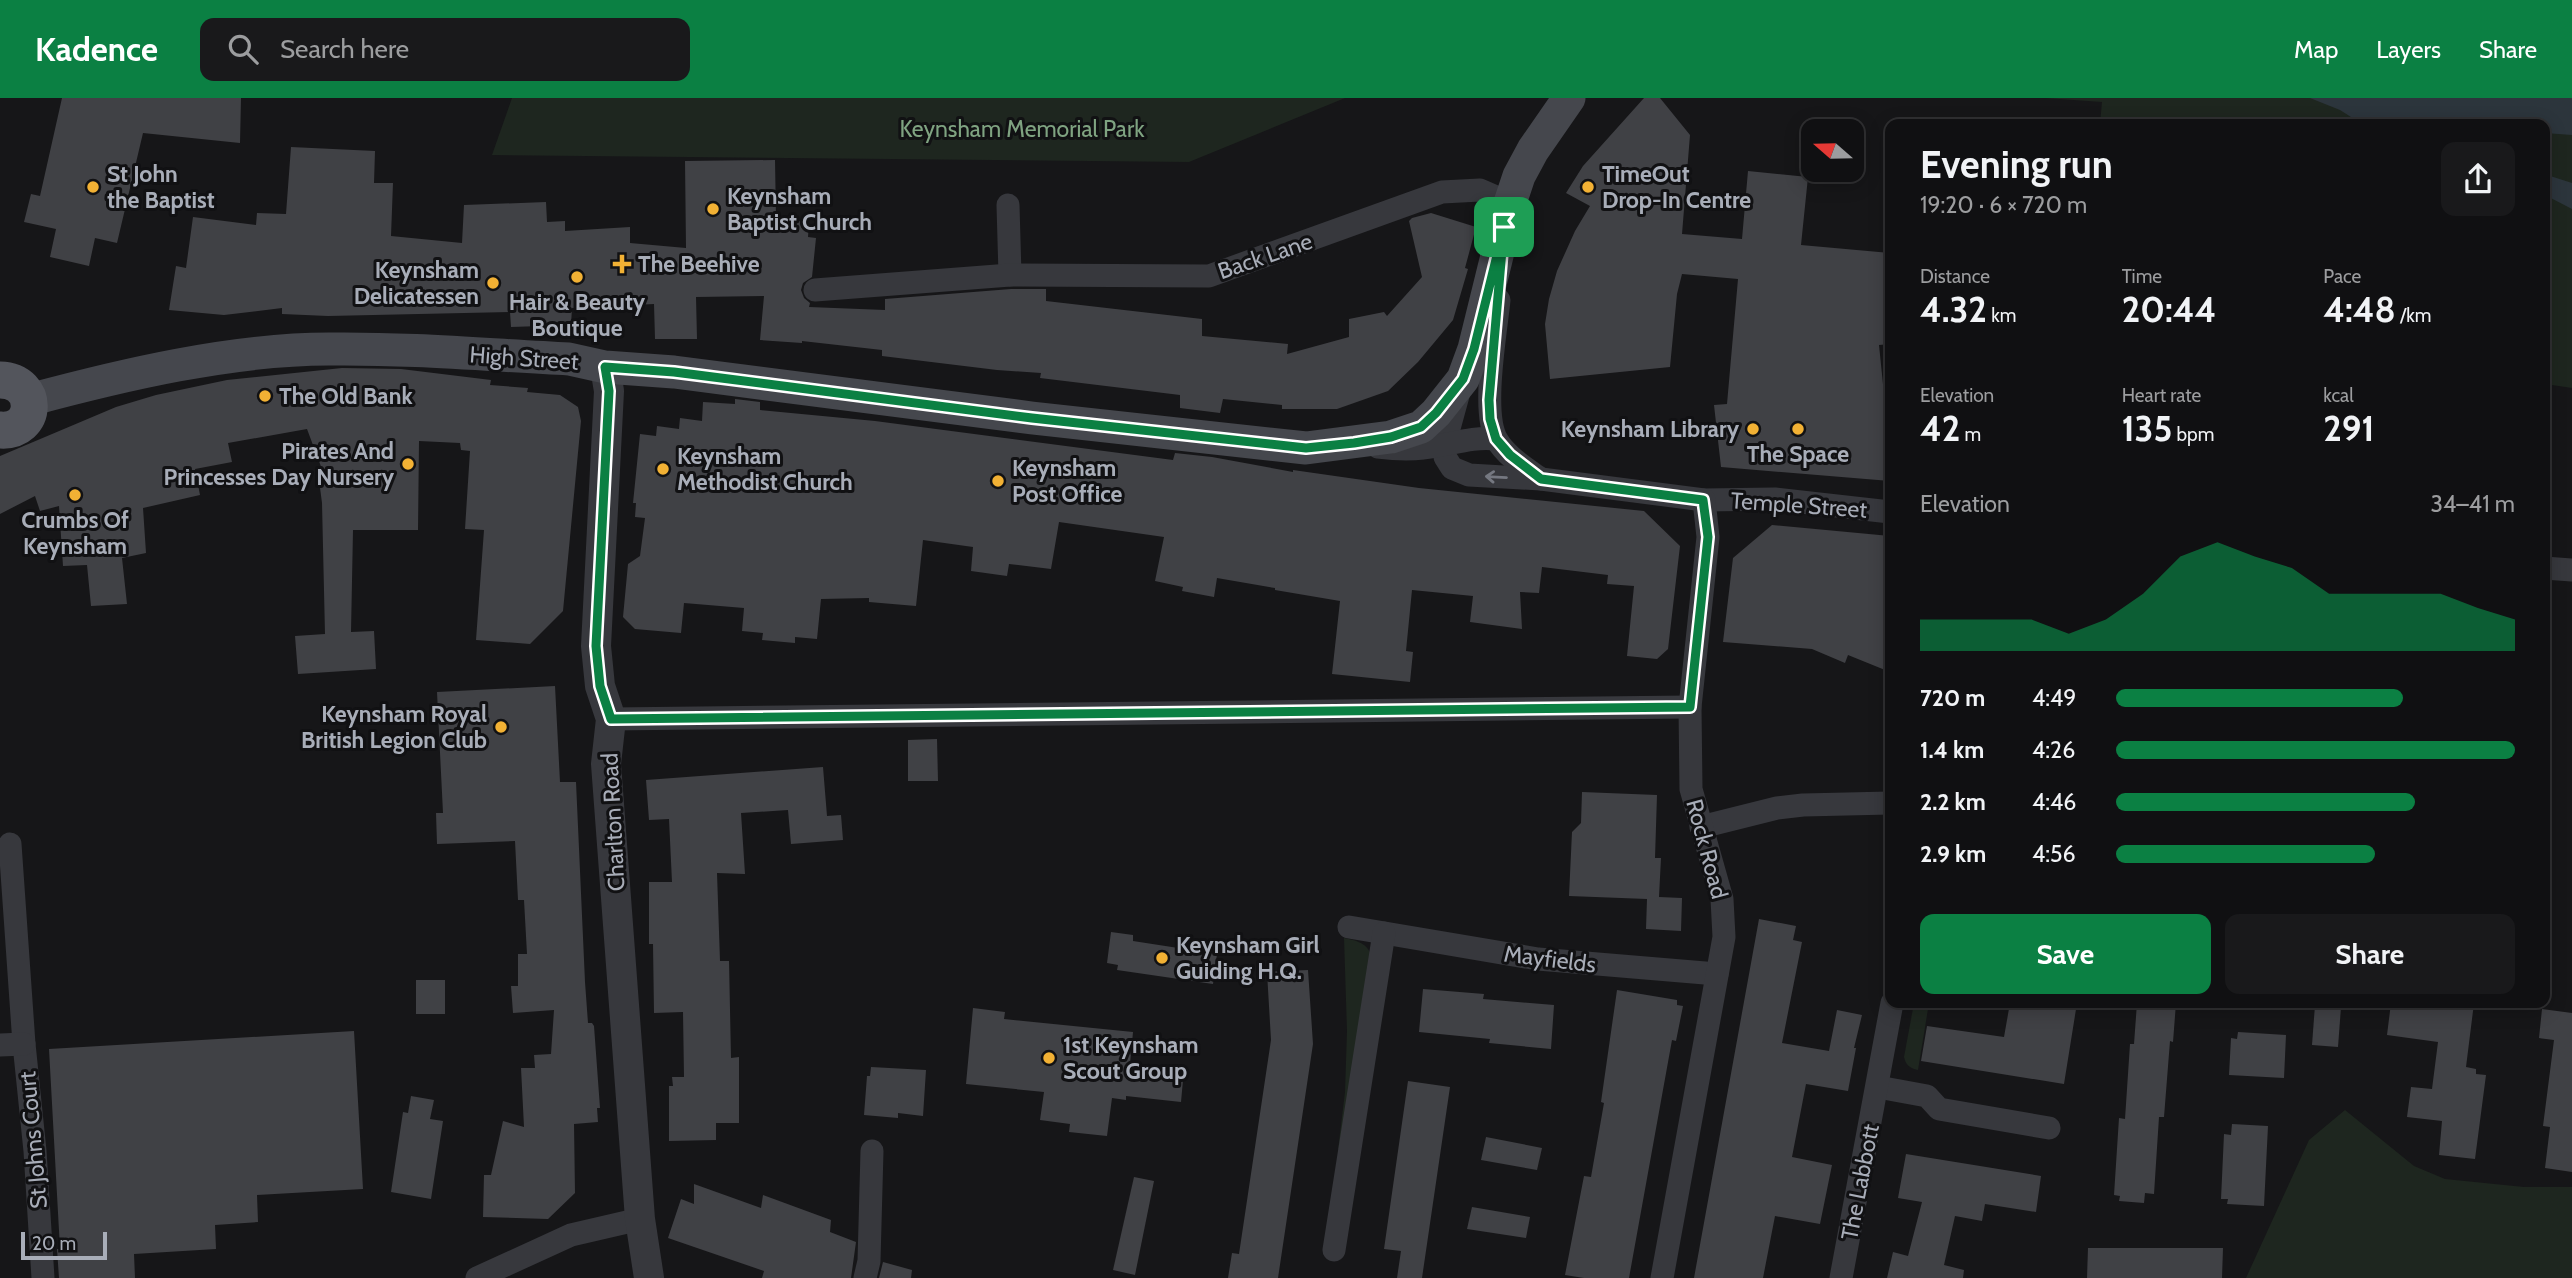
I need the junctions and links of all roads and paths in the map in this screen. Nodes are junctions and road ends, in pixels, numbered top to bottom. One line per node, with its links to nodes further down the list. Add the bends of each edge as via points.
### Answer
1 (1569, 98): 3 (main road, High Street, via 1532,150)
2 (1008, 205): 4 (street)
3 (1507, 215): 4 (street, Back Lane, via 1480,190 1442,192 1209,276); 7 (main road, High Street); 10 (street, via 1489,400)
4 (1010, 275): 5 (street, Back Lane)
5 (815, 290)
6 (605, 367): 8 (main road, High Street, via 569,359 327,348 246,355 114,378); 11 (main road, High Street, via 1306,448); 19 (street, Charlton Road, via 609,402 596,646 600,686)
7 (1463, 379): 11 (main road, High Street, via 1421,427); 12 (street)
8 (8, 383): 9 (main road, via 29,413 21,424)
9 (0, 430)
10 (1496, 439): 12 (street, High Street); 13 (street)
11 (1354, 443): 12 (street, High Street, via 1396,449)
12 (1445, 443): 13 (street, Temple Street, one-way to 12, via 1469,475 1452,468 1445,457)
13 (1541, 479): 14 (street, Temple Street)
14 (1703, 500): 15 (street, Temple Street, via 1775,499); 18 (street, Rock Road, via 1708,537)
15 (1885, 511)
16 (2550, 568): 17 (street)
17 (2572, 570)
18 (1690, 707): 19 (street); 21 (street, Rock Road, via 1691,789)
19 (611, 719): 32 (street, Charlton Road, via 606,764)
20 (1885, 803): 21 (street, via 1777,808)
21 (1701, 827): 25 (street, Rock Road, via 1722,899 1724,937)
22 (10, 844): 27 (street, St Johns Court)
23 (1349, 927): 24 (street, Mayfields)
24 (1384, 933): 25 (street, Mayfields, via 1538,959); 33 (street)
25 (1717, 974): 38 (street, Rock Road)
26 (1891, 1008): 29 (street, The Labbott)
27 (24, 1044): 28 (street, St Johns Court); 34 (street, St Johns Court)
28 (0, 1045)
29 (1878, 1087): 30 (street, via 1927,1096 1939,1109); 39 (street, The Labbott)
30 (2049, 1128)
31 (872, 1151): 37 (street)
32 (640, 1219): 35 (street, via 571,1235); 36 (street, Charlton Road)
33 (1334, 1250)
34 (43, 1278)
35 (477, 1278)
36 (649, 1278)
37 (865, 1278)
38 (1662, 1278)
39 (1841, 1278)

